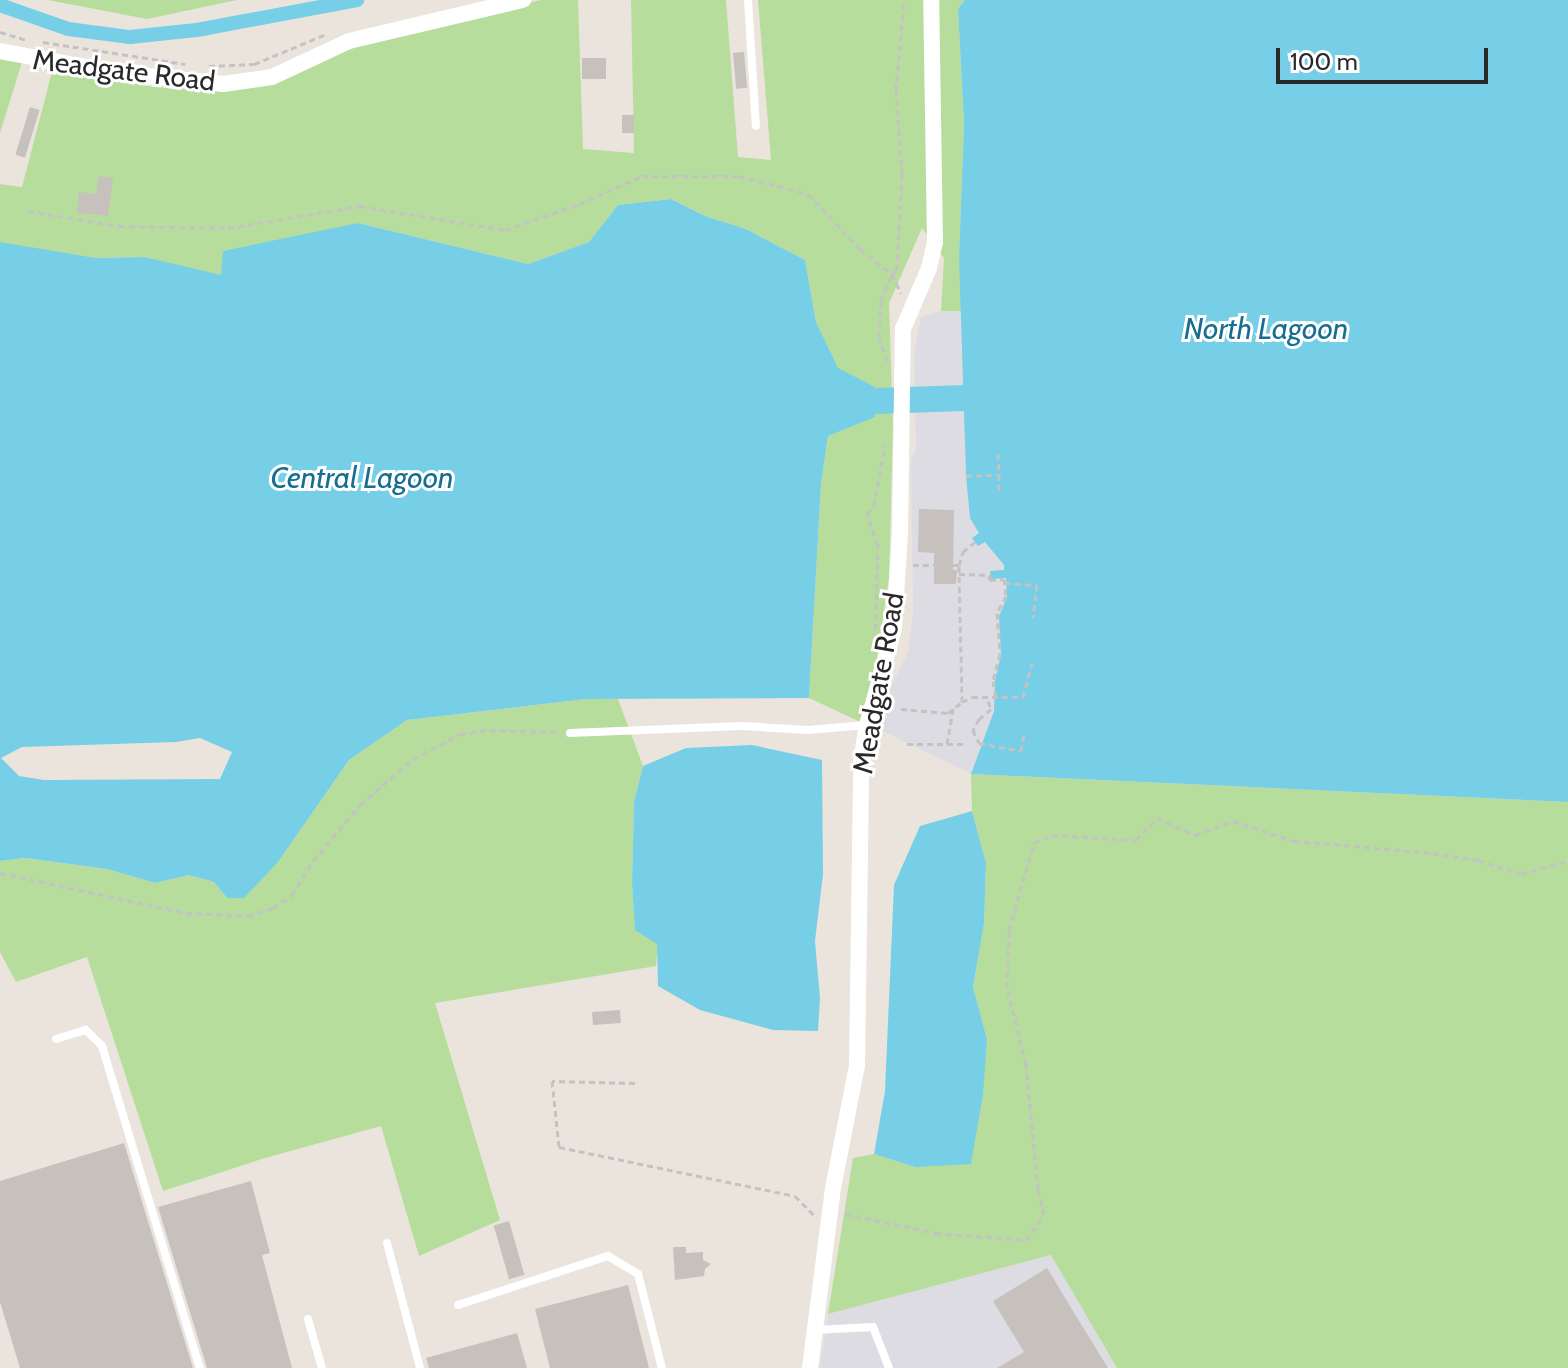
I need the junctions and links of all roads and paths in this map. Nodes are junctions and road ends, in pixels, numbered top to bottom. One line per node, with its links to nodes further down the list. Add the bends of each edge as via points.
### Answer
1 (523, 0): 9 (street, Meadgate Road, via 349,41 272,77 223,84 119,73)
2 (748, 0): 12 (lane)
3 (904, 0): 14 (path, via 896,90 902,175 897,270)
4 (931, 0): 15 (street, Meadgate Road, via 935,242)
5 (0, 32): 7 (path)
6 (332, 33): 11 (path, via 254,64)
7 (28, 40)
8 (42, 42): 10 (path)
9 (0, 51)
10 (193, 65)
11 (207, 66)
12 (756, 126)
13 (28, 211): 14 (path, via 119,226 228,228 360,206 505,230 642,176 739,176 808,194)
14 (892, 274): 15 (path); 16 (path, via 881,300 879,337)
15 (910, 311): 16 (street, Meadgate Road)
16 (894, 373): 23 (street, Meadgate Road, via 903,427)
17 (886, 440): 28 (path, via 874,506 867,514 878,545)
18 (998, 454): 19 (path)
19 (999, 475): 20 (path); 21 (path)
20 (966, 476)
21 (999, 493)
22 (975, 542): 24 (path, via 963,552)
23 (897, 564): 24 (path); 35 (street, Meadgate Road, via 894,629)
24 (959, 565): 25 (path)
25 (959, 574): 26 (path, via 990,575 990,580); 32 (path)
26 (1005, 583): 27 (path, via 1037,585); 30 (path, via 1006,596 997,613)
27 (1033, 618)
28 (874, 652)
29 (1032, 663): 30 (path, via 1023,697)
30 (996, 699): 31 (path)
31 (988, 701): 32 (path, via 972,697); 37 (path, via 991,709 973,730 979,743 1021,751)
32 (962, 702): 34 (path)
33 (901, 709): 34 (path)
34 (953, 709): 39 (path)
35 (867, 725): 36 (lane); 45 (street, Meadgate Road, via 858,820 857,1066)
36 (570, 733): 42 (path, via 490,730 460,734 432,748 360,805 292,895 248,916 186,913)
37 (1024, 734)
38 (907, 744): 39 (path)
39 (947, 744): 40 (path)
40 (964, 744)
41 (1568, 861): 45 (path, via 1521,874 1478,860 1423,852 1294,841 1233,821 1195,835 1157,818 1136,840 1052,835 1034,843 1009,930 1007,987 1026,1064 1044,1215 1026,1240)
42 (0, 873)
43 (56, 1039): 50 (lane, via 86,1030 102,1046)
44 (635, 1083): 45 (path, via 552,1081 559,1147 795,1196)
45 (829, 1218): 49 (street, Meadgate Road)
46 (387, 1243): 52 (lane)
47 (458, 1305): 53 (lane, via 608,1256 638,1274)
48 (308, 1319): 51 (lane)
49 (815, 1330): 54 (street, Meadgate Road); 55 (lane, via 873,1327)
50 (200, 1368)
51 (322, 1368)
52 (420, 1368)
53 (662, 1368)
54 (810, 1368)
55 (889, 1368)

